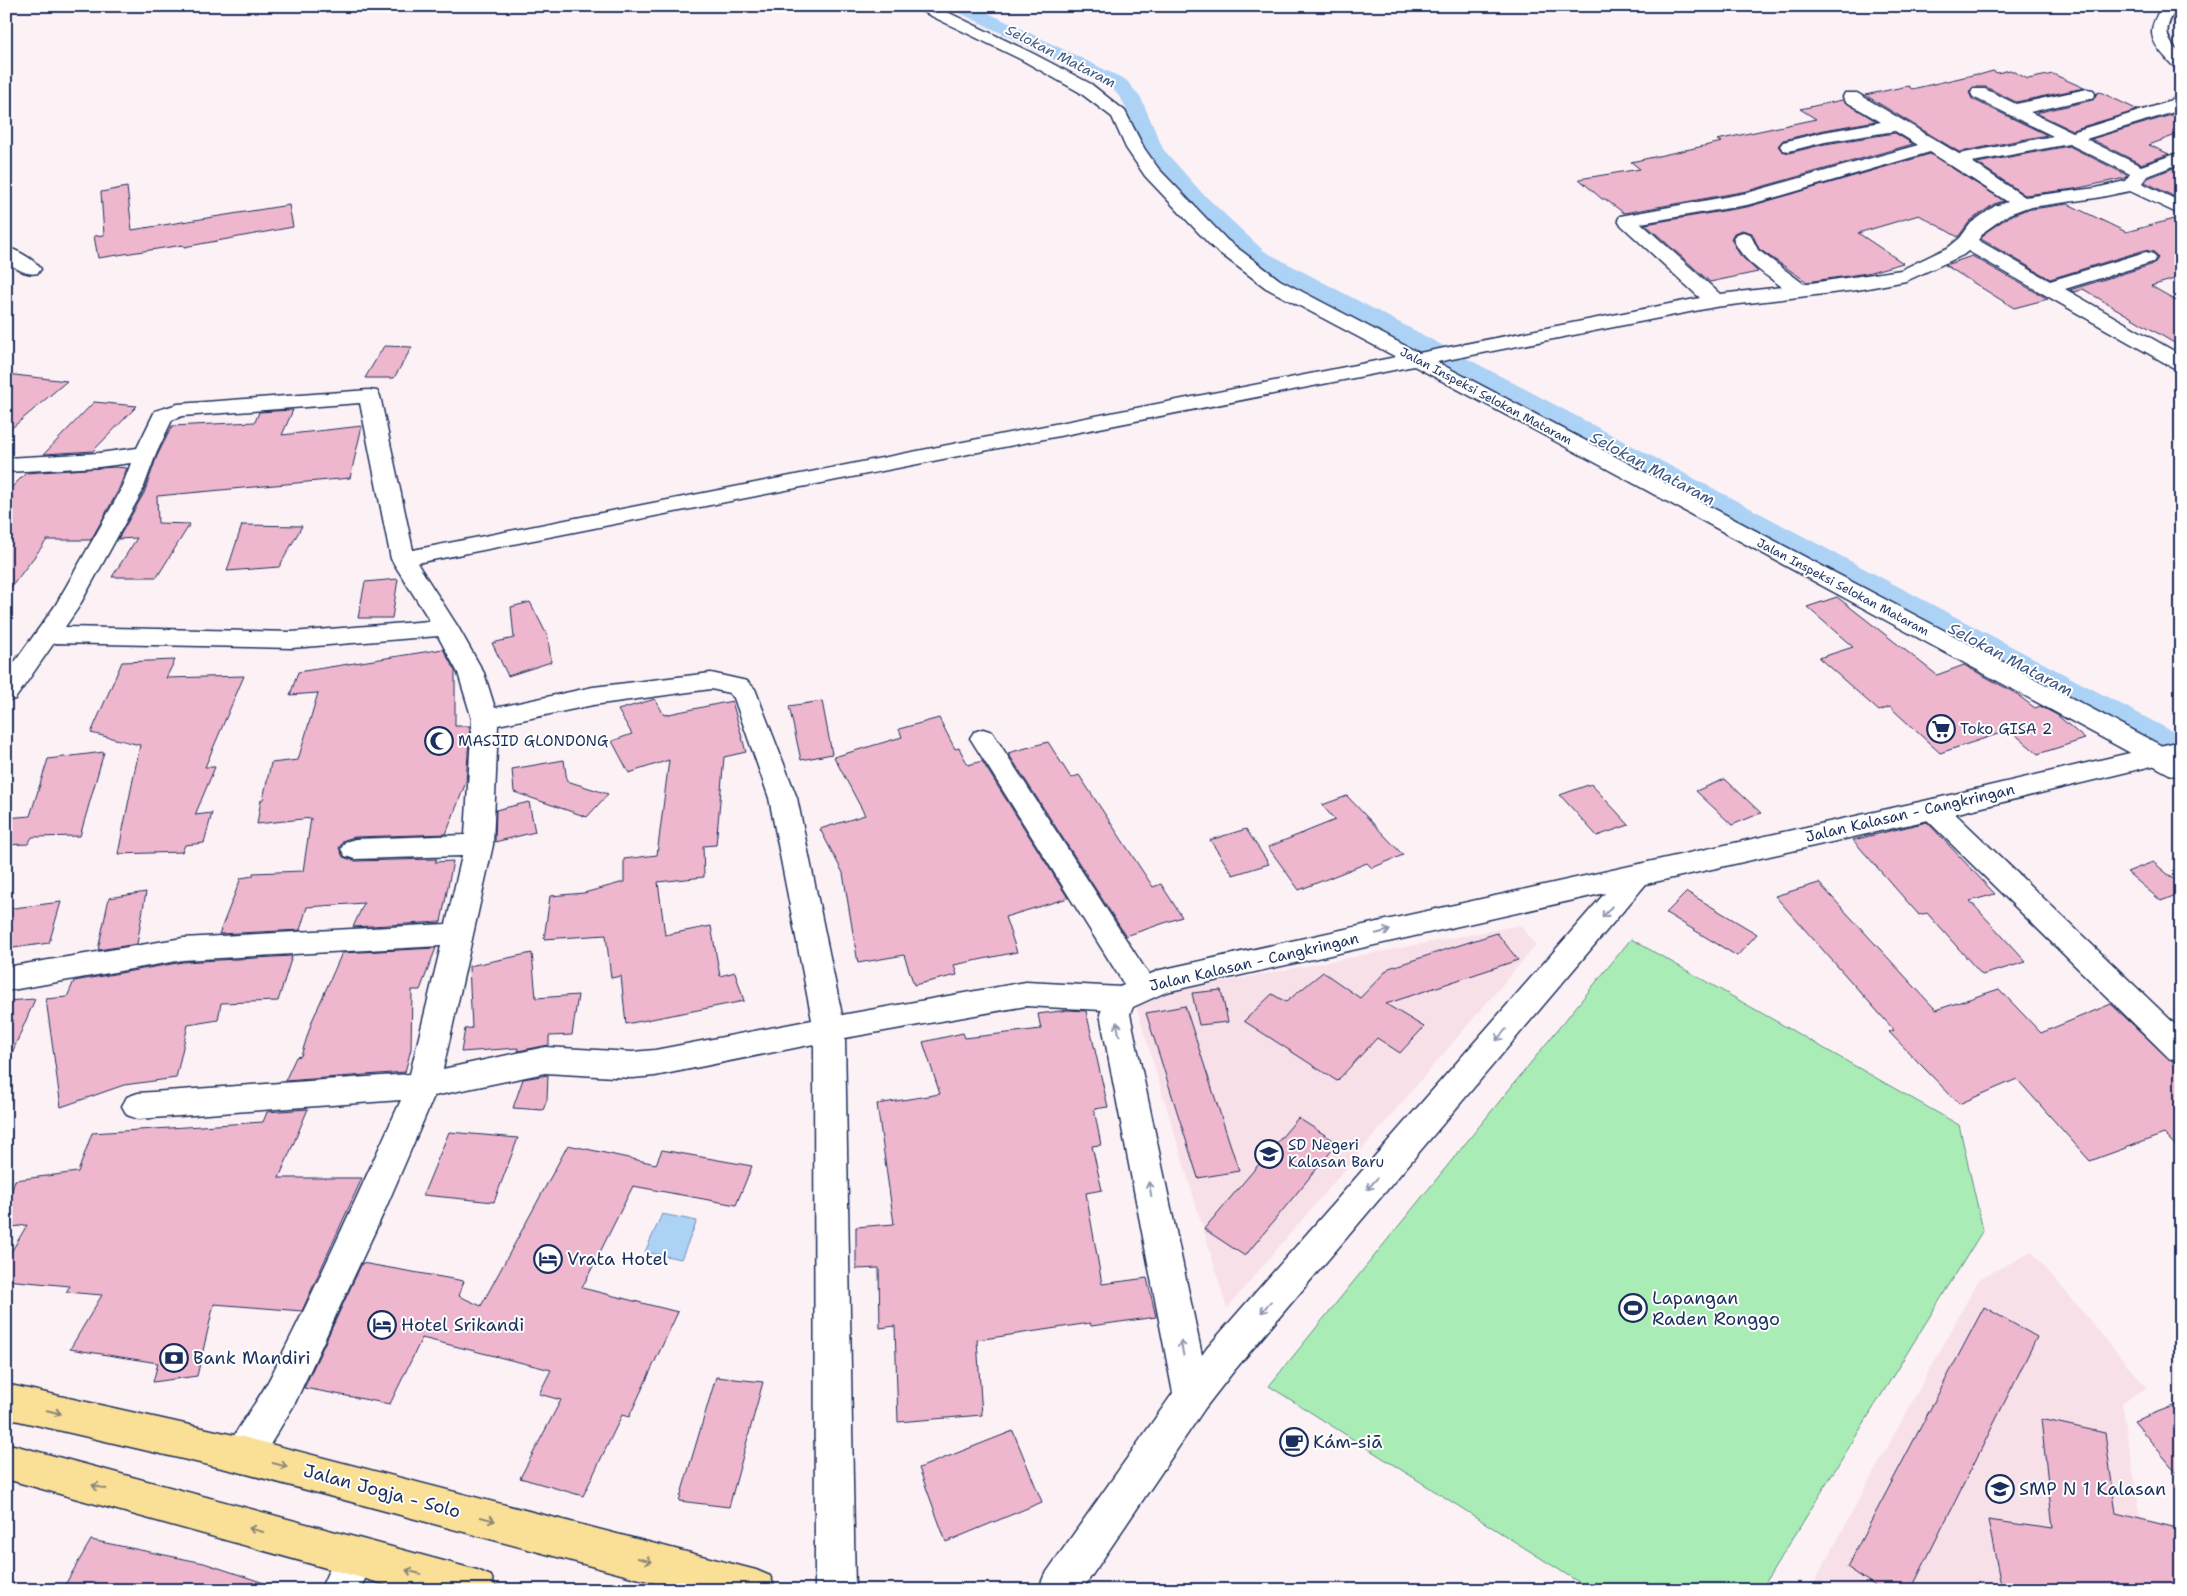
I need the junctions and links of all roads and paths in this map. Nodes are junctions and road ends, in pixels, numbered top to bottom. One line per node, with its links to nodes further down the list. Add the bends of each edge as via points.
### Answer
1 (922, 6): 26 (street, Jalan Inspeksi Selokan Mataram, via 1085,88 1119,115 1151,172 1213,237 1250,268 1312,305)
2 (2170, 6): 3 (street, via 2159,34)
3 (2181, 66)
4 (1979, 93): 8 (street)
5 (2087, 94): 8 (street)
6 (1851, 98): 9 (street)
7 (2181, 100): 10 (street, via 2168,108)
8 (2014, 110): 10 (street)
9 (1896, 125): 11 (street); 12 (street)
10 (2071, 138): 14 (street); 15 (street)
11 (1789, 146)
12 (1932, 146): 14 (street); 25 (street, via 1780,191 1627,220)
13 (2181, 157): 15 (street)
14 (1956, 160): 16 (street)
15 (2136, 179): 16 (street, via 2096,193); 17 (street)
16 (2022, 203): 19 (street, via 1992,216)
17 (2181, 209)
18 (1743, 238): 24 (street, via 1751,254)
19 (1967, 242): 23 (street); 24 (street, via 1937,262 1906,275)
20 (7, 254): 22 (street)
21 (2146, 258): 23 (street)
22 (30, 268)
23 (2049, 288): 27 (street)
24 (1800, 291): 25 (street)
25 (1715, 301): 26 (street)
26 (1424, 358): 30 (street); 36 (street, Jalan Inspeksi Selokan Mataram)
27 (2181, 364)
28 (144, 454): 29 (street); 30 (street, via 164,416 178,410 369,396); 32 (street, via 131,492)
29 (6, 466)
30 (403, 559): 31 (street)
31 (446, 627): 32 (street, via 292,640); 34 (street, via 471,673)
32 (49, 635): 33 (street)
33 (6, 693)
34 (485, 719): 38 (street); 44 (street, via 593,696 711,681 738,687 746,695 783,798)
35 (983, 738): 43 (street)
36 (2173, 756): 37 (street, Jalan Kalasan - Cangkringan)
37 (1933, 809): 40 (street, Jalan Kalasan - Cangkringan); 45 (street)
38 (479, 845): 39 (street); 41 (street)
39 (355, 849)
40 (1638, 874): 43 (street, Jalan Kalasan - Cangkringan, one-way to 40, via 1160,982); 48 (street, one-way to 48)
41 (459, 934): 42 (street, via 183,949); 46 (street)
42 (6, 979)
43 (1132, 994): 44 (street, via 1026,994); 48 (street, one-way to 43, via 1115,1014)
44 (829, 1029): 46 (street, via 655,1063 632,1065 545,1060); 55 (street)
45 (2181, 1050)
46 (422, 1086): 47 (street); 50 (street, via 282,1392)
47 (138, 1106)
48 (1192, 1396): 56 (street)
49 (6, 1401): 50 (highway, Jalan Jogja - Solo, one-way to 50)
50 (243, 1455): 54 (highway, Jalan Jogja - Solo, one-way to 54)
51 (6, 1461): 52 (highway, one-way to 51)
52 (347, 1573): 53 (highway, one-way to 52)
53 (476, 1590)
54 (756, 1590)
55 (836, 1590)
56 (1058, 1590)

